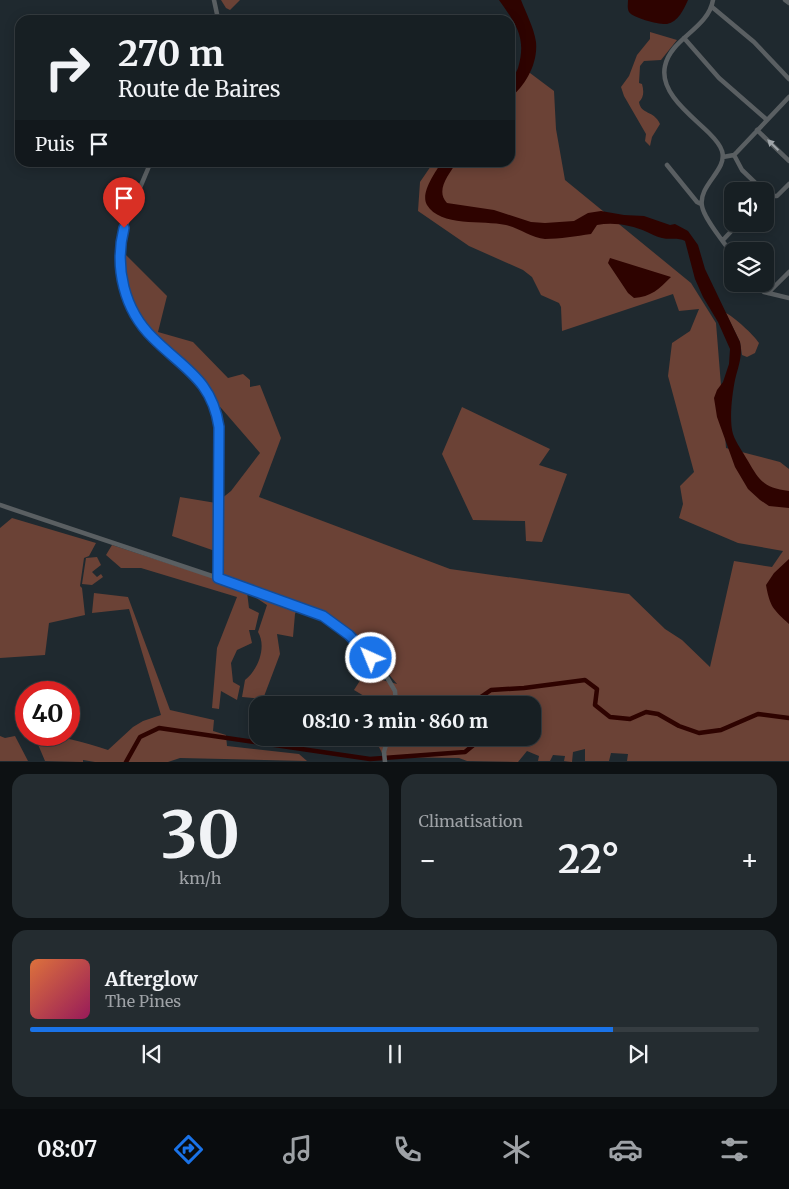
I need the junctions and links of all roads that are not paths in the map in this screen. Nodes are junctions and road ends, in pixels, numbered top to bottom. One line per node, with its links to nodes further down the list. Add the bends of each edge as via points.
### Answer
1 (214, 0): 6 (street)
2 (713, 0): 5 (street)
3 (785, 0): 4 (street)
4 (789, 2)
5 (712, 6): 7 (street); 8 (street, via 754,42)
6 (217, 15)
7 (684, 38): 10 (street, via 720,78); 13 (street, via 668,57 664,73 666,84 674,98 719,144)
8 (789, 79)
9 (789, 97): 10 (street)
10 (766, 119): 11 (street)
11 (757, 130): 12 (street); 14 (street, one-way to 11)
12 (734, 155): 13 (street); 17 (street, via 742,170)
13 (723, 157): 20 (street, via 704,190)
14 (789, 161)
15 (667, 165): 20 (street)
16 (149, 167): 27 (street, via 120,242 122,284 131,307 146,330 198,378 217,410)
17 (755, 182)
18 (789, 184): 19 (street)
19 (774, 196)
20 (701, 204): 22 (street, via 705,216)
21 (731, 232): 22 (street)
22 (724, 240)
23 (789, 272): 24 (street)
24 (768, 293): 25 (street)
25 (789, 298)
26 (0, 505): 27 (street)
27 (218, 578): 28 (street, via 314,611 340,627 385,674)
28 (395, 696)
29 (386, 746): 30 (street)
30 (385, 762)

